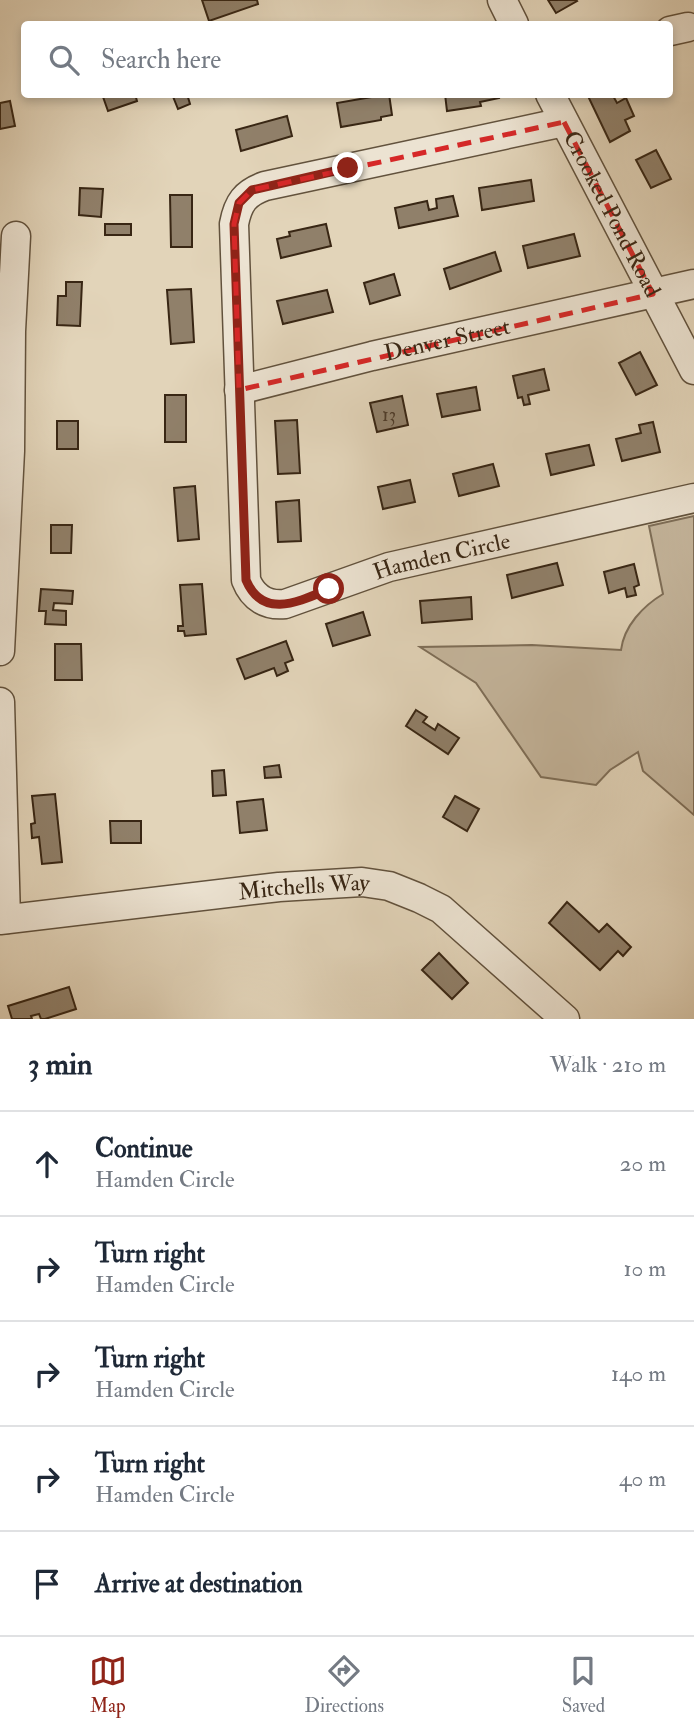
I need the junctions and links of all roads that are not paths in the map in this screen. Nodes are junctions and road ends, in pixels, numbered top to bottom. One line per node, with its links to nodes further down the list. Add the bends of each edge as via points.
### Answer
1 (502, 0): 2 (street)
2 (512, 21)
3 (552, 98): 4 (street, Crooked Pond Road)
4 (564, 122): 7 (street, Crooked Pond Road); 9 (street, Hamden Circle, via 252,190 239,203 234,224)
5 (16, 236): 11 (street)
6 (694, 284): 7 (street)
7 (653, 294): 8 (street, Crooked Pond Road); 9 (street, Denver Street)
8 (694, 370)
9 (239, 390): 10 (street, Hamden Circle, via 244,570 249,589 267,603 304,599 389,567)
10 (694, 498)
11 (0, 652)
12 (0, 702): 13 (street)
13 (3, 920): 14 (street, Mitchells Way, via 279,887 376,884 441,909)
14 (565, 1019)

